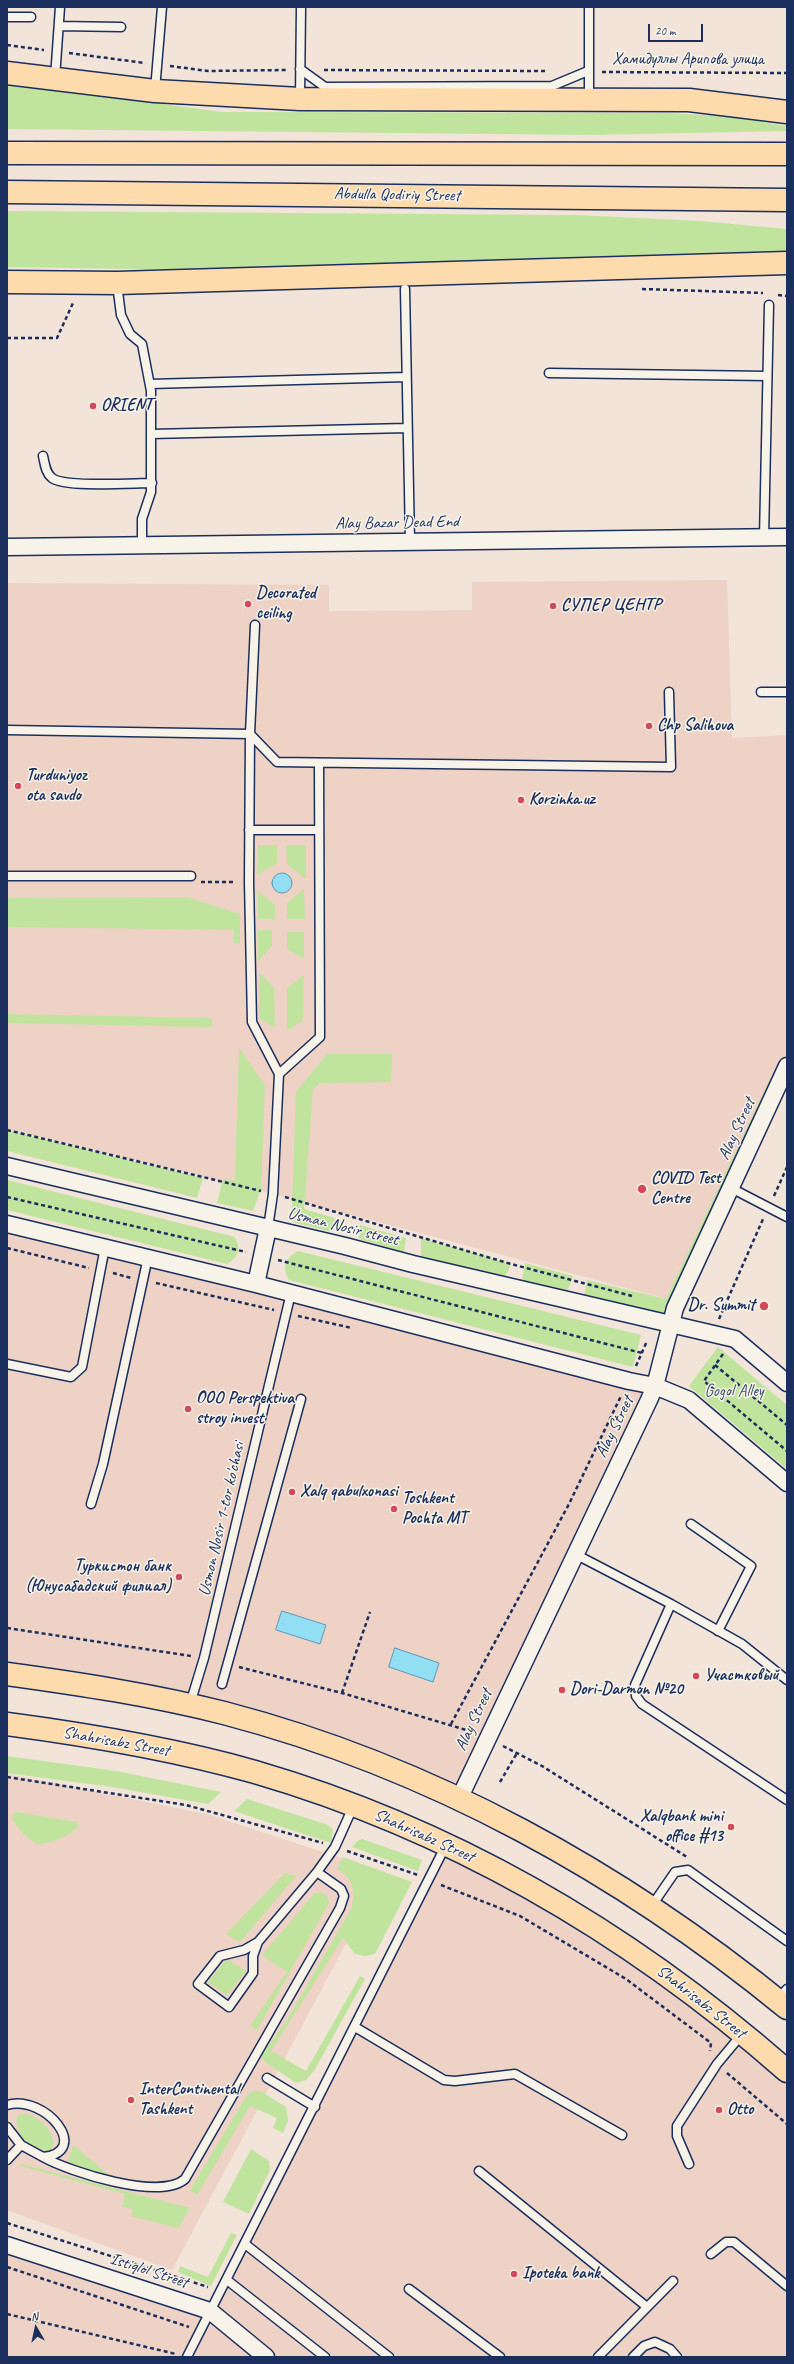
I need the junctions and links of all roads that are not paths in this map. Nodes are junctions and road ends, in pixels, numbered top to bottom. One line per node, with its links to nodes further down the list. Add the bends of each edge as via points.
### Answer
1 (60, 7): 7 (lane)
2 (162, 7): 13 (lane)
3 (301, 7): 9 (lane)
4 (590, 7): 10 (lane)
5 (7, 17): 6 (lane)
6 (31, 17)
7 (58, 26): 8 (lane); 12 (lane)
8 (121, 27)
9 (300, 69): 10 (lane, via 325,87 552,86); 14 (lane)
10 (588, 71): 15 (lane)
11 (7, 73): 12 (main road)
12 (55, 78): 13 (main road)
13 (155, 91): 14 (main road)
14 (300, 99): 15 (main road)
15 (589, 100): 16 (main road, via 689,100)
16 (787, 112)
17 (7, 153): 18 (main road)
18 (787, 154)
19 (7, 192): 20 (main road, Abdulla Qodiriy Street)
20 (787, 200)
21 (787, 263): 23 (main road)
22 (7, 282): 23 (main road)
23 (117, 283): 29 (lane, via 121,315 130,334 142,344)
24 (405, 289): 28 (lane)
25 (769, 304): 27 (lane)
26 (549, 373): 27 (lane)
27 (767, 376): 35 (lane)
28 (406, 377): 29 (lane); 30 (lane)
29 (150, 384): 31 (lane)
30 (407, 428): 31 (lane); 36 (lane)
31 (151, 434): 33 (lane)
32 (43, 456): 33 (lane, via 47,472 54,479 86,484)
33 (152, 483): 37 (lane, via 149,503 142,519)
34 (787, 537): 35 (street, Alay Bazar Dead End)
35 (764, 538): 36 (street, Alay Bazar Dead End)
36 (410, 541): 37 (street, Alay Bazar Dead End)
37 (142, 544): 38 (street, Alay Bazar Dead End)
38 (7, 547)
39 (255, 625): 44 (lane)
40 (669, 692): 45 (lane, via 671,767)
41 (761, 692): 42 (lane)
42 (787, 692)
43 (7, 730): 44 (lane)
44 (250, 734): 45 (lane, via 277,762); 46 (lane)
45 (319, 763): 47 (lane)
46 (249, 830): 47 (lane); 51 (lane, via 252,1022)
47 (319, 830): 51 (lane, via 320,1037)
48 (7, 876): 49 (lane)
49 (191, 876)
50 (787, 1066): 53 (street, Alay Street)
51 (279, 1074): 56 (lane, via 273,1194)
52 (7, 1166): 56 (street, Usman Nosir street)
53 (731, 1188): 54 (lane); 61 (street, Alay Street)
54 (787, 1217)
55 (7, 1224): 57 (street)
56 (268, 1228): 59 (street); 61 (street, Usman Nosir street)
57 (105, 1247): 58 (street); 62 (lane, via 82,1368 70,1377)
58 (148, 1257): 59 (street); 67 (lane, via 103,1464)
59 (256, 1284): 60 (street)
60 (291, 1293): 64 (street); 75 (lane, Usmon Nosir 1-tor ko'chasi, via 204,1658)
61 (663, 1324): 63 (street, Usman Nosir street, via 735,1339); 64 (street, Alay Street)
62 (7, 1364)
63 (787, 1383)
64 (656, 1386): 66 (street, via 689,1400); 69 (street, Alay Street)
65 (301, 1398): 74 (lane)
66 (787, 1483)
67 (91, 1504)
68 (691, 1524): 71 (lane, via 751,1566)
69 (575, 1554): 70 (lane); 77 (street, Alay Street)
70 (671, 1604): 71 (lane); 78 (lane, via 635,1685 636,1696 642,1704)
71 (718, 1630): 73 (lane, via 742,1644)
72 (7, 1674): 75 (main road)
73 (787, 1680)
74 (222, 1684)
75 (190, 1705): 77 (main road, via 268,1726 357,1755)
76 (7, 1724): 79 (main road, Shahrisabz Street, via 122,1742 211,1760)
77 (459, 1799): 82 (main road, via 567,1856)
78 (787, 1800)
79 (354, 1805): 80 (main road, Shahrisabz Street); 81 (lane, via 335,1847)
80 (446, 1844): 86 (lane); 87 (main road, Shahrisabz Street, via 581,1917 653,1964)
81 (317, 1872): 84 (lane); 95 (lane, via 339,1886 344,1896 342,1904 185,2179 175,2185 157,2188 95,2177 61,2167)
82 (651, 1907): 83 (lane, via 675,1872 688,1870); 85 (main road)
83 (787, 1941)
84 (258, 1942): 84 (lane, via 244,1950 220,1956 198,1984 229,2007 253,1973 253,1956)
85 (784, 1999)
86 (355, 2027): 91 (lane); 93 (lane, via 444,2080 515,2074)
87 (742, 2033): 88 (main road, Shahrisabz Street); 97 (lane, via 717,2064 677,2126 677,2136)
88 (787, 2071)
89 (267, 2078): 91 (lane)
90 (7, 2105): 95 (lane, via 30,2104 59,2126 65,2140 61,2149 53,2155)
91 (315, 2107): 99 (lane)
92 (7, 2127): 94 (lane)
93 (622, 2135)
94 (21, 2145): 95 (lane); 96 (lane)
95 (43, 2157)
96 (7, 2160)
97 (689, 2164)
98 (479, 2171): 106 (lane)
99 (245, 2244): 102 (lane); 111 (lane)
100 (7, 2245): 107 (street, Istiqlol Street)
101 (710, 2254): 104 (lane, via 726,2242 734,2242)
102 (227, 2280): 107 (lane); 110 (lane)
103 (673, 2281): 106 (lane)
104 (787, 2286)
105 (409, 2289): 112 (lane)
106 (647, 2307): 113 (lane)
107 (210, 2311): 108 (lane); 109 (street, Istiqlol Street)
108 (187, 2357)
109 (266, 2357)
110 (325, 2357)
111 (389, 2357)
112 (500, 2357)
113 (598, 2357)
114 (633, 2357): 115 (lane, via 644,2346 655,2342 670,2349)
115 (677, 2357)

